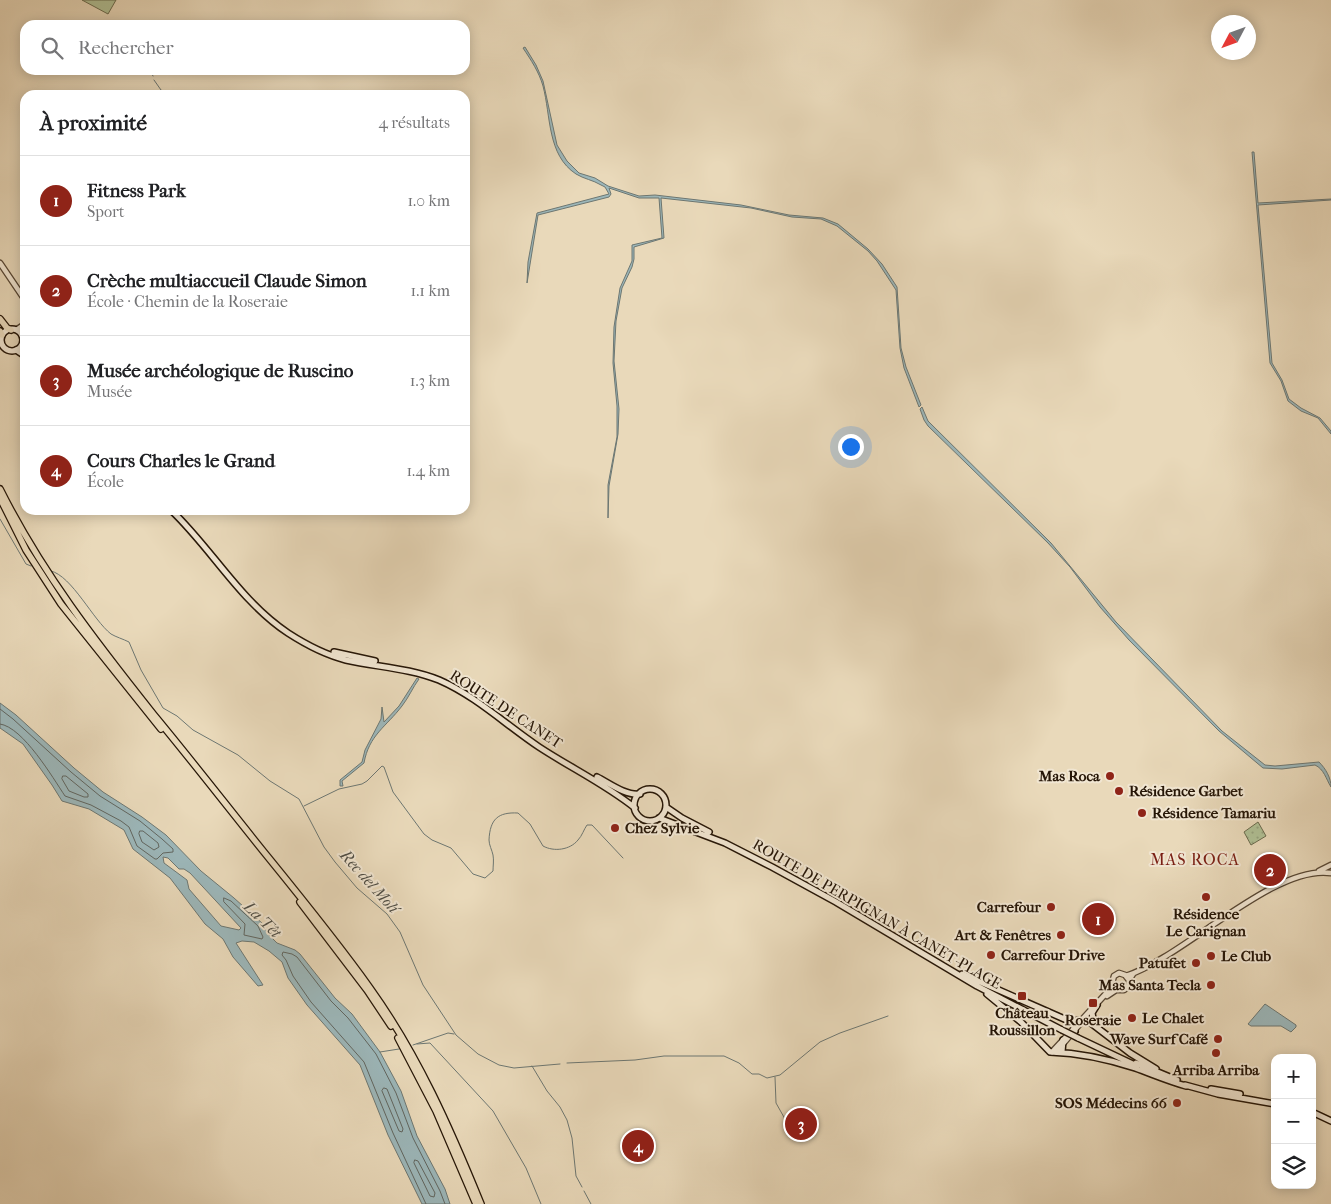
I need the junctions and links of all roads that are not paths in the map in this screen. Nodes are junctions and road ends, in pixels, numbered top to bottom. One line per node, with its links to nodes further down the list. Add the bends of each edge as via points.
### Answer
1 (0, 263): 2 (street)
2 (20, 293)
3 (0, 319): 5 (highway, via 7,328)
4 (20, 327): 5 (street)
5 (14, 330): 6 (main road); 7 (main road)
6 (1, 333): 9 (main road, via 5,349)
7 (20, 337)
8 (20, 345): 9 (main road)
9 (16, 350): 10 (main road)
10 (20, 353)
11 (0, 489): 37 (highway, via 42,566 84,626 324,927 384,1008 437,1102)
12 (0, 498): 36 (highway, via 26,550 76,624 293,894 395,1032 436,1111)
13 (177, 515): 17 (main road, ROUTE DE CANET, via 251,602 289,634 345,660 411,671 454,687)
14 (178, 515): 15 (main road, ROUTE DE CANET, via 253,600 291,632 333,652 411,668 455,685 573,764 628,793)
15 (640, 794): 16 (main road, via 648,790 658,792); 17 (main road)
16 (666, 807): 18 (main road); 21 (main road, ROUTE DE PERPIGNAN À CANET-PLAGE, via 837,899)
17 (635, 808): 18 (main road, via 638,815 646,820)
18 (659, 818): 23 (main road, ROUTE DE PERPIGNAN À CANET-PLAGE, via 725,843 772,867)
19 (1331, 865): 20 (street, via 1327,866)
20 (1328, 871): 22 (street, via 1286,881)
21 (962, 974): 27 (main road); 29 (main road, ROUTE DE PERPIGNAN À CANET-PLAGE)
22 (1128, 978): 24 (street, via 1125,990); 24 (street, via 1122,974 1115,975 1112,980)
23 (977, 986): 29 (main road, ROUTE DE PERPIGNAN À CANET-PLAGE); 31 (main road)
24 (1114, 988): 25 (street); 26 (street)
25 (1097, 1005): 26 (street); 28 (main road, via 1092,1014)
26 (1082, 1019): 27 (main road); 28 (main road); 30 (street)
27 (1069, 1021): 30 (main road)
28 (1094, 1025): 32 (main road, via 1150,1066)
29 (1063, 1029): 32 (main road, ROUTE DE PERPIGNAN À CANET-PLAGE, bridge, via 1165,1079)
30 (1074, 1029): 31 (street)
31 (1059, 1048): 32 (main road)
32 (1188, 1085): 33 (main road)
33 (1271, 1101)
34 (1316, 1113): 35 (main road)
35 (1331, 1120)
36 (476, 1204)
37 (481, 1204)

